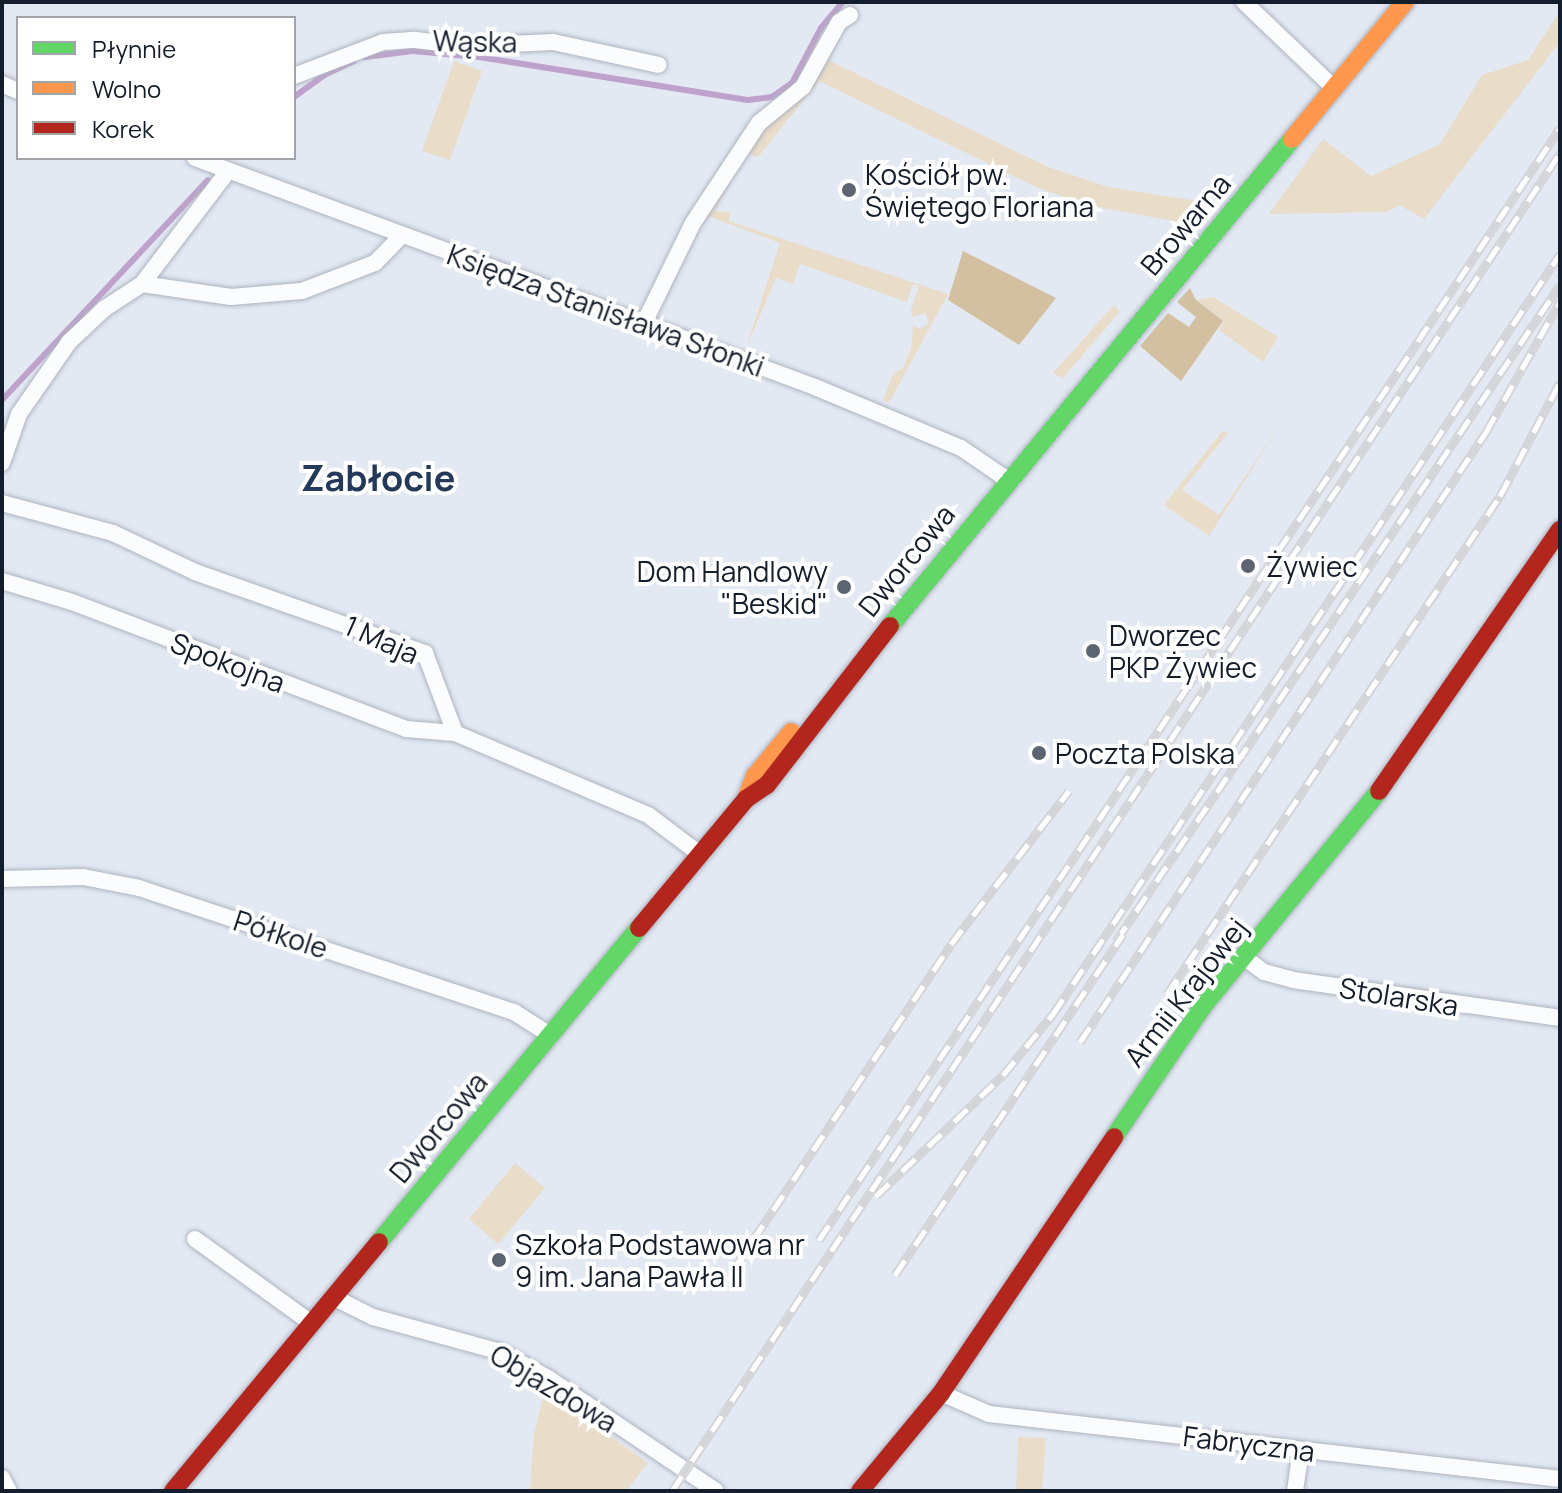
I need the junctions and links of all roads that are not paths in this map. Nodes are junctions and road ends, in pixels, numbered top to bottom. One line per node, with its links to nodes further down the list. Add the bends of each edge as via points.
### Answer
1 (1244, 2): 6 (street)
2 (1405, 2): 6 (street, Browarna)
3 (850, 15): 11 (street, via 839,22 803,87 759,123 693,223)
4 (659, 65): 5 (street, Wąska, via 553,42 467,46 415,40 383,42)
5 (296, 75)
6 (1334, 88): 13 (street, Browarna)
7 (200, 160): 8 (street, Księdza Stanisława Słonki)
8 (228, 171): 9 (street, Księdza Stanisława Słonki); 10 (street)
9 (402, 235): 10 (street, via 362,270 291,293 231,297); 11 (street, Księdza Stanisława Słonki)
10 (142, 284): 12 (street, via 104,309 69,342 19,414)
11 (644, 323): 13 (street, Księdza Stanisława Słonki, via 938,437)
12 (2, 463)
13 (1008, 480): 18 (street, Dworcowa, via 848,676 839,697 767,785 746,799)
14 (2, 503): 17 (street, 1 Maja, via 113,533 195,572 425,653)
15 (1560, 530): 20 (street, Armii Krajowej, via 1392,775)
16 (2, 581): 17 (street, Spokojna, via 65,599 394,725)
17 (455, 733): 18 (street, via 648,815)
18 (700, 854): 22 (street, Dworcowa)
19 (2, 879): 22 (street, Półkole, via 67,876 139,888 514,1012)
20 (1244, 957): 21 (street, Stolarska, via 1264,972 1293,980); 26 (street, Armii Krajowej, via 1177,1042)
21 (1560, 1018)
22 (550, 1035): 24 (street, Dworcowa)
23 (195, 1239): 25 (street)
24 (333, 1297): 25 (street, Dworcowa); 32 (street, Objazdowa, via 373,1317 501,1352)
25 (311, 1323): 31 (street, Dworcowa)
26 (941, 1393): 27 (street, Fabryczna, via 989,1414); 33 (street, Armii Krajowej)
27 (1301, 1450): 29 (street, Fabryczna); 34 (street)
28 (2, 1478): 30 (street)
29 (1560, 1479)
30 (9, 1491)
31 (173, 1491)
32 (716, 1491)
33 (860, 1491)
34 (1295, 1491)

